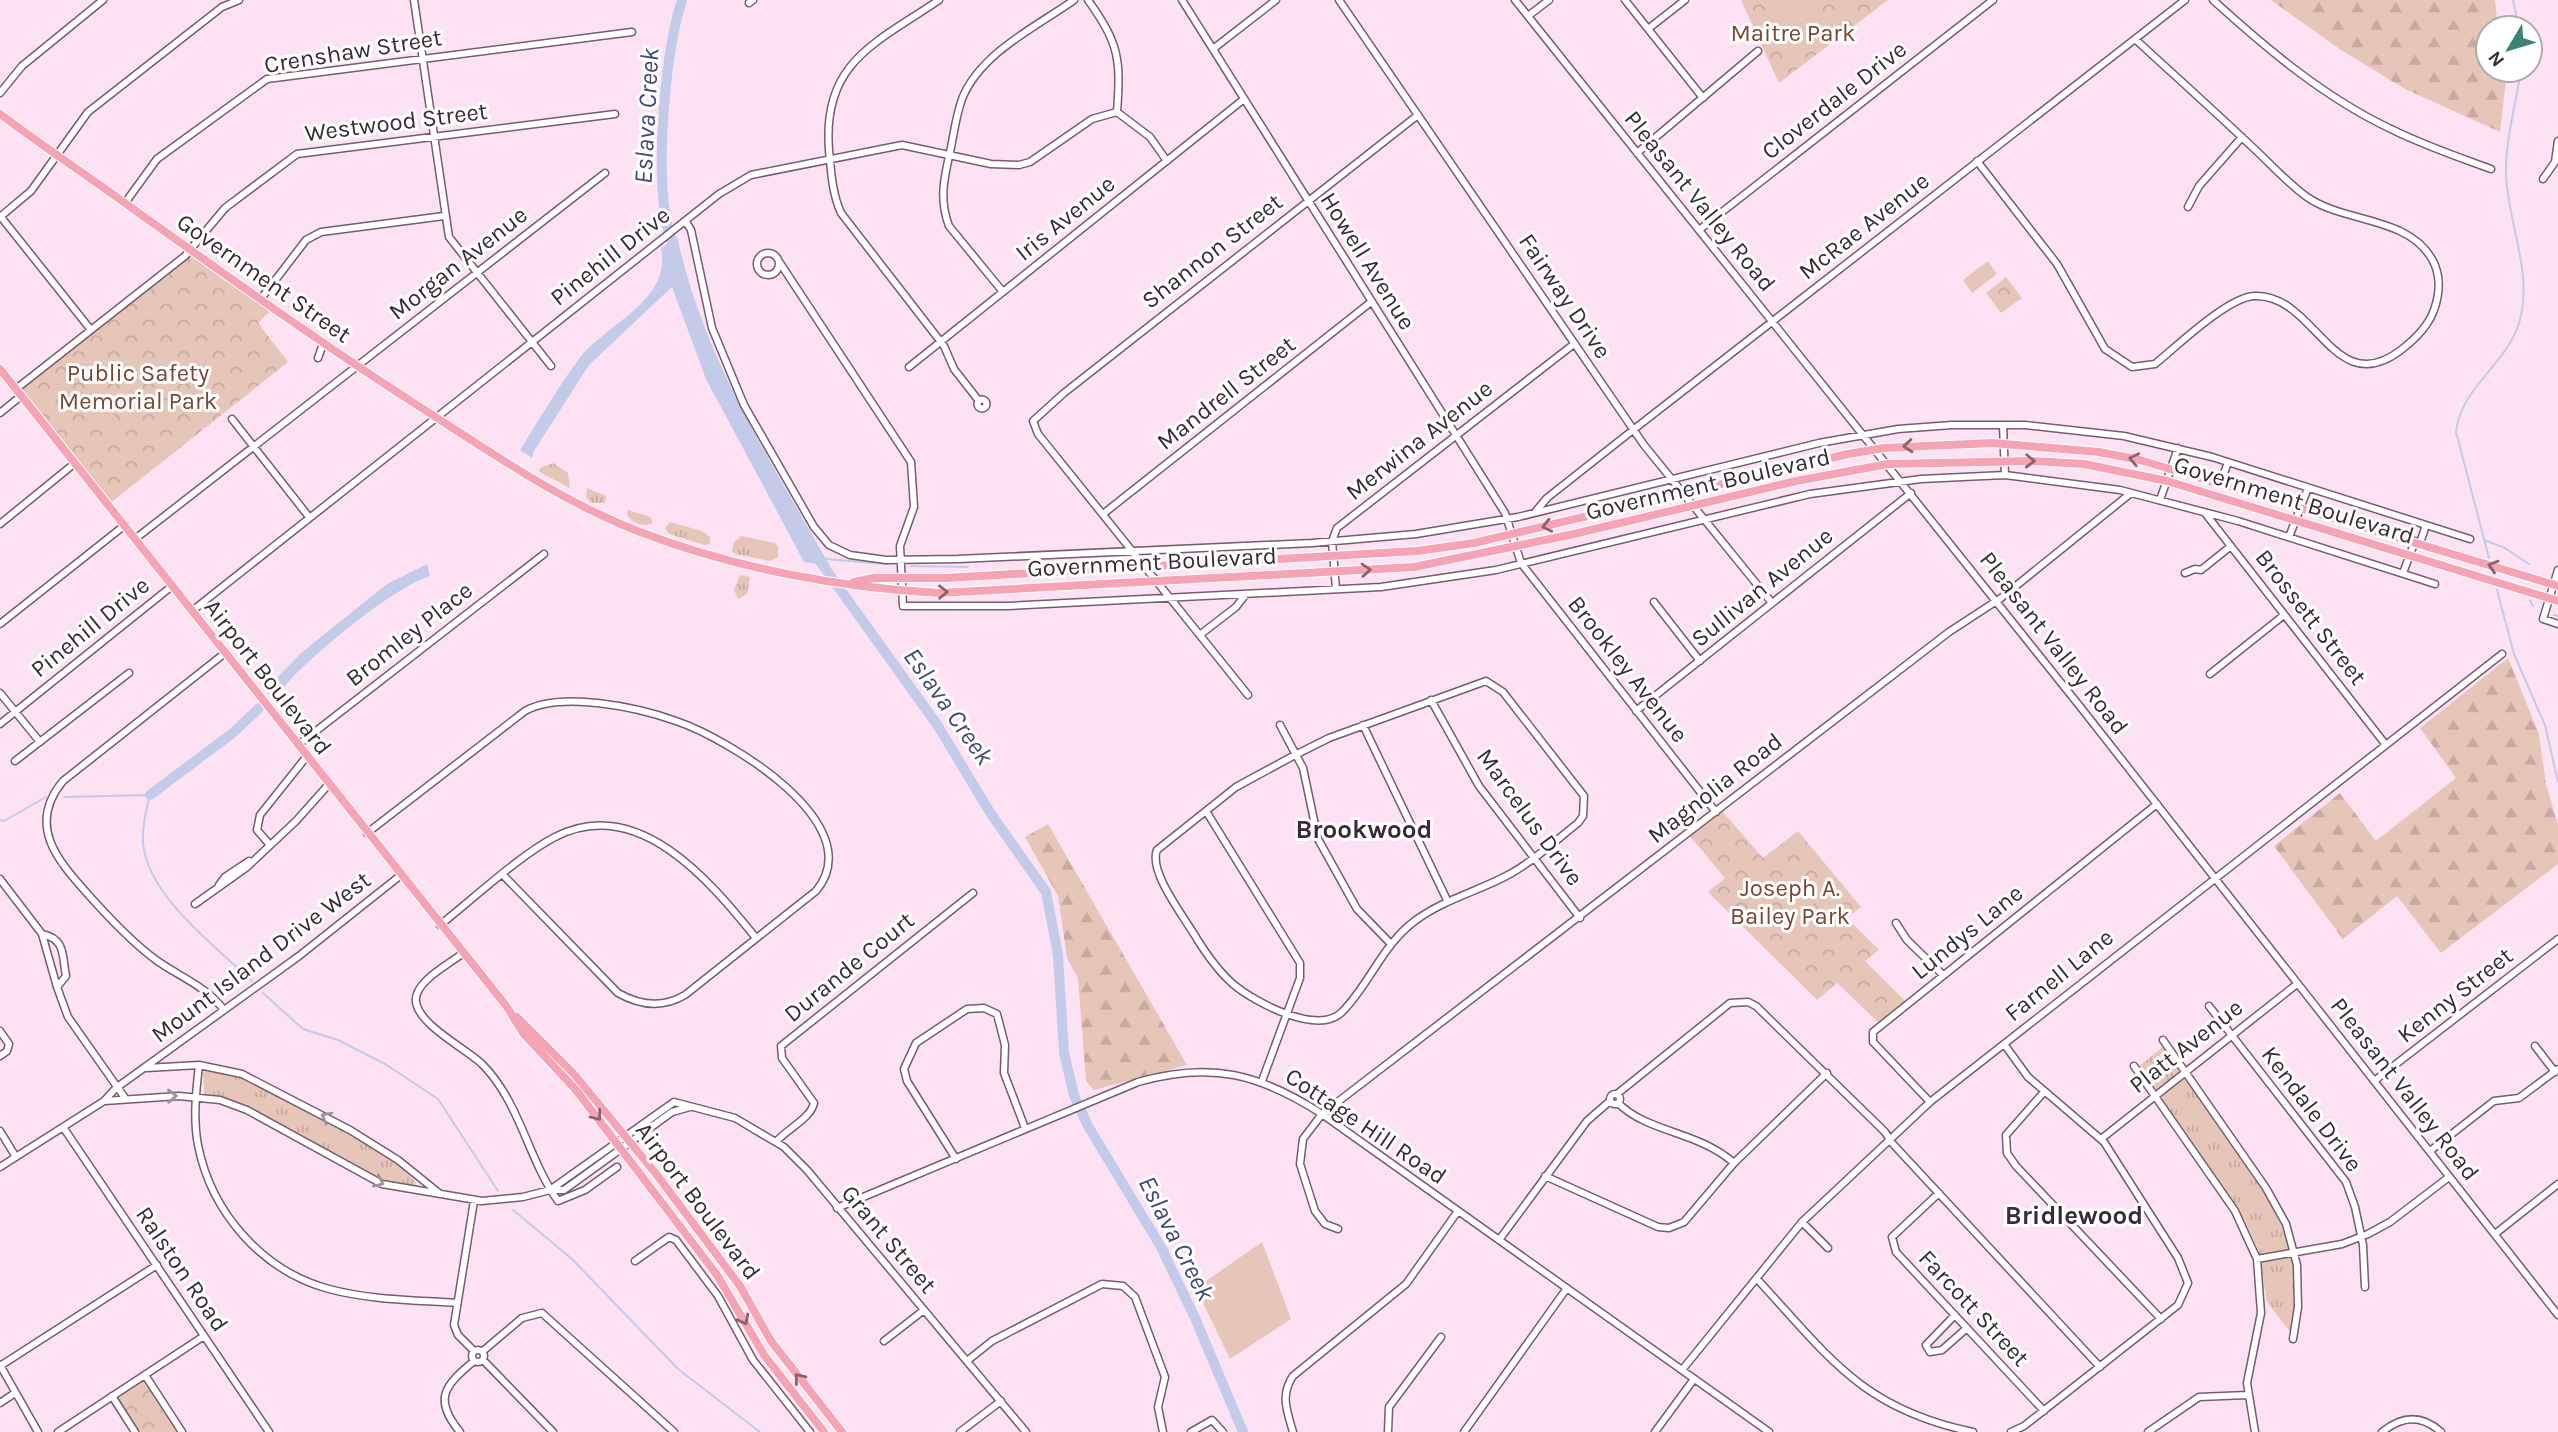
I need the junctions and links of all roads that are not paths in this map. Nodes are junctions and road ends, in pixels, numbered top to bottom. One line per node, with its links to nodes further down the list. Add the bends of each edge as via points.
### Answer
1 (103, 0): 25 (street, via 22,65)
2 (239, 0): 17 (street)
3 (414, 0): 24 (street)
4 (939, 0): 39 (street, via 854,61 838,82 828,122)
5 (1074, 0): 36 (street, via 981,68 961,101)
6 (1088, 0): 28 (street, via 1115,44)
7 (1182, 0): 22 (street, Howell Avenue)
8 (1276, 0): 22 (street)
9 (1339, 0): 31 (street, Fairway Drive)
10 (1515, 0): 18 (street, Pleasant Valley Road)
11 (1549, 0): 18 (street)
12 (1625, 0): 19 (street)
13 (1685, 0): 19 (street)
14 (1993, 0): 51 (street, Cloverdale Drive)
15 (2185, 0): 21 (street, McRae Avenue)
16 (2213, 0): 42 (street, via 2350,107 2392,130)
17 (228, 1): 38 (street, via 88,112)
18 (1528, 16): 35 (street, Pleasant Valley Road)
19 (1648, 29): 26 (street)
20 (632, 32): 24 (street, Crenshaw Street)
21 (2135, 39): 33 (street); 41 (street, McRae Avenue)
22 (1213, 49): 27 (street, Howell Avenue)
23 (1758, 51): 26 (street)
24 (422, 58): 32 (street); 46 (street, Crenshaw Street, via 267,79 157,159)
25 (0, 93)
26 (1703, 98): 35 (street)
27 (1244, 99): 40 (street, Iris Avenue); 45 (street, Howell Avenue)
28 (1118, 111): 36 (street, Pinehill Drive, via 1092,119 1019,165); 40 (street, via 1150,137)
29 (0, 114): 38 (main road, Government Street)
30 (615, 114): 32 (street, Westwood Street)
31 (1418, 115): 45 (street, Shannon Street); 63 (street, Fairway Drive)
32 (433, 136): 48 (street); 52 (street, Westwood Street, via 297,154 225,208)
33 (2242, 137): 41 (street, via 2307,197 2351,218 2404,232 2426,251 2438,273 2429,321 2389,358 2361,365 2340,356 2294,309 2256,296 2237,300 2155,364 2126,364 2105,349 2057,264); 47 (street, via 2199,186)
34 (2558, 141): 37 (street)
35 (1637, 153): 51 (street, Pleasant Valley Road)
36 (949, 154): 39 (street, Pinehill Drive, via 902,145); 55 (street, via 942,194 949,226)
37 (2557, 154): 44 (street)
38 (56, 156): 46 (main road, Government Street); 49 (street, via 25,199)
39 (830, 159): 50 (street, Pinehill Drive, via 751,175); 61 (street, via 841,213)
40 (1167, 161): 55 (street, Iris Avenue)
41 (1977, 161): 58 (street, McRae Avenue)
42 (2491, 169)
43 (605, 173): 54 (street, Morgan Avenue)
44 (2543, 178)
45 (1308, 201): 57 (street, Howell Avenue); 103 (street, Shannon Street, via 1033,421 1038,434)
46 (125, 203): 52 (main road, Government Street)
47 (2188, 206)
48 (444, 216): 54 (street, via 449,237); 56 (street, via 321,232 306,240)
49 (0, 217): 59 (street)
50 (683, 224): 60 (street, Pinehill Drive); 124 (street, via 691,230 712,328 726,366 814,527 838,550)
51 (1699, 230): 58 (street, Pleasant Valley Road)
52 (191, 250): 56 (main road, Government Street); 59 (street, Westwood Street)
53 (780, 263): 124 (street, via 911,462 914,507 901,537)
54 (476, 274): 60 (street); 65 (street, Morgan Avenue)
55 (1003, 292): 61 (street, Iris Avenue)
56 (260, 300): 62 (main road, Government Street)
57 (1371, 302): 77 (street, Howell Avenue); 103 (street, Mandrell Street)
58 (1772, 321): 75 (street, McRae Avenue); 76 (street, Pleasant Valley Road)
59 (91, 330): 69 (street, Westwood Street)
60 (531, 342): 66 (street); 72 (street, Pinehill Drive)
61 (941, 342): 67 (street, Iris Avenue); 70 (street, via 954,369)
62 (323, 344): 64 (street); 65 (main road, Government Street)
63 (1574, 344): 75 (street, Fairway Drive); 77 (street, Merwina Avenue)
64 (318, 358)
65 (355, 366): 72 (main road, Government Street); 79 (street, Morgan Avenue)
66 (551, 366)
67 (909, 367)
68 (0, 369): 69 (main road, Airport Boulevard)
69 (18, 392): 71 (street, Westwood Street); 84 (main road, Airport Boulevard)
70 (979, 401)
71 (0, 413)
72 (437, 417): 86 (main road, Government Street); 104 (street, Pinehill Drive)
73 (232, 419): 79 (street)
74 (2003, 425): 76 (street); 78 (street); 80 (street, via 2075,429)
75 (1633, 430): 89 (street, Fairway Drive); 101 (street, McRae Avenue)
76 (1864, 434): 81 (street, Pleasant Valley Road); 89 (street)
77 (1455, 437): 105 (street, Howell Avenue); 116 (street, Merwina Avenue, via 1337,528)
78 (2004, 444): 81 (main road, Government Boulevard, one-way to 81); 82 (street); 87 (main road, Government Boulevard, one-way to 78, via 2099,452)
79 (254, 447): 104 (street); 114 (street, Morgan Avenue)
80 (2178, 448): 83 (street); 87 (street)
81 (1876, 449): 85 (street, Pleasant Valley Road); 94 (main road, Government Boulevard)
82 (2005, 461): 85 (main road, Government Boulevard); 88 (street); 91 (main road, Government Boulevard, one-way to 91, via 2084,464)
83 (2228, 462): 92 (street); 93 (street)
84 (75, 463): 109 (street); 110 (main road, Airport Boulevard)
85 (1888, 464): 90 (street, Pleasant Valley Road); 98 (main road, Government Boulevard)
86 (511, 467): 133 (main road, Government Boulevard, via 594,513 641,532 736,562)
87 (2171, 469): 91 (street); 92 (main road, Government Boulevard)
88 (2005, 475): 90 (street, Government Boulevard); 96 (street, Government Boulevard, via 2081,482)
89 (1671, 479): 94 (street, Fairway Drive); 101 (street)
90 (1901, 481): 95 (street, Pleasant Valley Road); 106 (street, Government Boulevard, via 1810,494)
91 (2166, 481): 97 (street); 99 (main road, Government Boulevard)
92 (2221, 482): 100 (main road, Government Boulevard)
93 (2308, 488): 100 (street); 111 (street)
94 (1683, 493): 98 (street, Fairway Drive); 112 (main road, Government Boulevard, one-way to 112)
95 (1910, 493): 141 (street, Pleasant Valley Road); 144 (street, Sullivan Avenue)
96 (2131, 493): 97 (street, Government Boulevard); 141 (street, Magnolia Road)
97 (2160, 500): 102 (street, Government Boulevard)
98 (1692, 505): 106 (street, Fairway Drive); 118 (main road, Government Boulevard)
99 (2244, 505): 107 (main road, Government Boulevard); 108 (street)
100 (2301, 506): 107 (street); 117 (main road, Government Boulevard)
101 (1536, 511): 105 (street)
102 (2205, 513): 108 (street, Government Boulevard); 119 (street, Brossett Street)
103 (1103, 514): 120 (street)
104 (309, 517): 145 (street, Pinehill Drive)
105 (1507, 519): 112 (street, Howell Avenue); 116 (street, via 1416,534)
106 (1704, 520): 125 (street, Government Boulevard); 144 (street, Fairway Drive)
107 (2295, 520): 113 (street); 122 (main road, Government Boulevard)
108 (2238, 521): 113 (street, Government Boulevard)
109 (0, 524)
110 (124, 525): 114 (main road, Airport Boulevard); 147 (street)
111 (2426, 525): 115 (street); 117 (street)
112 (1511, 534): 118 (street, Howell Avenue); 123 (main road, Government Boulevard, via 1417,551)
113 (2289, 537): 130 (street, Government Boulevard)
114 (135, 539): 135 (main road, Airport Boulevard)
115 (2470, 539)
116 (1332, 541): 120 (street); 123 (street)
117 (2417, 542): 122 (street); 136 (main road, Government Boulevard, one-way to 117)
118 (1515, 546): 125 (street, Brookley Avenue); 128 (main road, Government Boulevard, one-way to 118, via 1414,567)
119 (2231, 546): 129 (street, via 2201,570); 146 (street, Brossett Street)
120 (1133, 551): 124 (street); 126 (street)
121 (544, 554): 164 (street, Bromley Place)
122 (2409, 555): 130 (street); 142 (main road, Government Boulevard)
123 (1334, 557): 126 (main road, Government Boulevard); 128 (street)
124 (901, 560): 131 (street)
125 (1521, 563): 137 (street, Government Boulevard, via 1421,581); 158 (street, Brookley Avenue)
126 (1147, 568): 131 (main road, Government Boulevard); 132 (street)
127 (2558, 570): 136 (street)
128 (1335, 572): 132 (main road, Government Boulevard); 137 (street)
129 (2185, 573)
130 (2403, 573): 134 (street, Government Boulevard)
131 (902, 578): 133 (main road, Government Boulevard); 138 (street)
132 (1158, 580): 138 (main road, Government Boulevard, one-way to 132, via 940,593); 140 (street)
133 (851, 583): 138 (main road, Government Boulevard)
134 (2435, 584)
135 (172, 586): 145 (main road, Airport Boulevard); 159 (street, Pinehill Drive)
136 (2556, 586): 142 (street)
137 (1336, 589): 139 (street, Government Boulevard)
138 (903, 591): 140 (street, Government Boulevard, via 903,606 918,608)
139 (1246, 594): 140 (street, Government Boulevard); 149 (street)
140 (1171, 597): 149 (street)
141 (1995, 600): 170 (street, Pleasant Valley Road); 172 (street, Magnolia Road)
142 (2554, 600): 148 (street, via 2543,619)
143 (1654, 602): 152 (street)
144 (1772, 603): 152 (street, Sullivan Avenue)
145 (192, 611): 150 (main road, Airport Boulevard)
146 (2284, 615): 154 (street); 165 (street, Brossett Street)
147 (0, 624)
148 (2558, 624)
149 (1200, 634): 156 (street)
150 (225, 653): 164 (main road, Airport Boulevard); 196 (street, via 64,781 49,806 48,835 62,865 113,922 158,961 202,987)
151 (2502, 653): 165 (street, Farnell Lane)
152 (1700, 662): 158 (street, Sullivan Avenue)
153 (129, 674): 163 (street)
154 (2210, 674)
155 (0, 693): 159 (street)
156 (1248, 695)
157 (1431, 700): 162 (street); 175 (street, Marcelus Drive, via 1479,786); 175 (street, via 1478,682 1494,684 1585,798 1578,823)
158 (1636, 710): 172 (street, Brookley Avenue)
159 (15, 712): 160 (street, Pinehill Drive); 163 (street)
160 (0, 724)
161 (1280, 725): 166 (street)
162 (1363, 725): 166 (street); 181 (street)
163 (40, 742): 168 (street)
164 (298, 745): 167 (main road, Airport Boulevard)
165 (2386, 745): 178 (street, Farnell Lane)
166 (1295, 754): 171 (street); 189 (street, via 1306,778 1318,839 1357,909)
167 (307, 756): 169 (main road, Airport Boulevard); 174 (street, via 260,815 257,830)
168 (15, 761)
169 (329, 784): 173 (main road, Airport Boulevard); 174 (street)
170 (2157, 804): 178 (street, Pleasant Valley Road); 191 (street, Lundys Lane)
171 (1206, 810): 197 (street, via 1300,963 1300,978); 197 (street, via 1162,844 1154,855 1155,869 1223,975 1244,993)
172 (1716, 812): 183 (street, Magnolia Road)
173 (368, 833): 176 (main road, Airport Boulevard); 187 (street, via 525,711 547,701 675,720 769,772 823,832 828,863 822,883)
174 (270, 845): 182 (street)
175 (1533, 857): 181 (street, via 1512,873); 183 (street, Marcelus Drive)
176 (401, 875): 185 (main road, Airport Boulevard); 196 (street, Mount Island Drive West)
177 (503, 875): 185 (street); 187 (street, via 568,831 597,824 612,826 639,835 695,867); 187 (street, via 608,984 630,999 668,1004)
178 (2214, 877): 192 (street, Pleasant Valley Road); 201 (street, Farnell Lane)
179 (0, 879): 186 (street)
180 (973, 892): 229 (street, Durande Court, via 781,1046 782,1058 814,1103 810,1113)
181 (1447, 900): 189 (street)
182 (195, 904)
183 (1580, 918): 222 (street, Magnolia Road)
184 (1896, 923): 191 (street)
185 (440, 925): 190 (main road, Airport Boulevard)
186 (43, 934): 193 (street); 193 (street, via 60,942 66,976)
187 (756, 938)
188 (2558, 939): 211 (street, Kenny Street)
189 (1390, 943): 197 (street, via 1336,1017 1309,1020)
190 (463, 953): 195 (main road, Airport Boulevard); 240 (street, via 420,986 416,1001 420,1012 482,1065 508,1099)
191 (1942, 975): 220 (street, Lundys Lane, via 1873,1032 1873,1042)
192 (2297, 984): 199 (street, Platt Avenue); 211 (street, Pleasant Valley Road)
193 (57, 987): 212 (street, via 68,1017)
194 (2209, 1006): 199 (street, Kendale Drive)
195 (507, 1007): 228 (main road, Airport Boulevard, via 566,1065); 230 (main road, Airport Boulevard, one-way to 230, via 523,1033)
196 (225, 1010): 206 (street, Mount Island Drive West)
197 (1286, 1013): 210 (street)
198 (0, 1031): 203 (street, via 9,1044)
199 (2231, 1035): 207 (street, Platt Avenue); 251 (street, Kendale Drive, via 2337,1168 2355,1207)
200 (2163, 1040): 207 (street)
201 (2004, 1044): 213 (street); 220 (street, Farnell Lane)
202 (2535, 1046): 208 (street)
203 (0, 1056)
204 (199, 1065): 206 (street); 216 (street); 242 (street, one-way to 204, via 398,1160 337,1123 242,1074)
205 (2134, 1066): 215 (street)
206 (144, 1069): 212 (street, Mount Island Drive West)
207 (2184, 1071): 215 (street, Platt Avenue); 254 (street, via 2274,1202)
208 (2557, 1071): 231 (street, via 2519,1098 2494,1101)
209 (1827, 1073): 214 (street, via 1765,1013 1748,1002 1730,1003); 226 (street); 234 (street)
210 (1262, 1081): 222 (street, Cottage Hill Road); 224 (street, Cottage Hill Road, via 1192,1071 1138,1082)
211 (2374, 1081): 231 (street, Pleasant Valley Road)
212 (116, 1088): 217 (street); 218 (street, Mount Island Drive West)
213 (2044, 1091): 227 (street); 268 (street, via 2006,1135 2007,1153)
214 (1617, 1094): 219 (street); 221 (street)
215 (2155, 1094): 227 (street, Platt Avenue); 255 (street, via 2235,1211)
216 (196, 1096): 217 (street, one-way to 216); 242 (street, one-way to 242, via 247,1110 382,1184); 264 (street, via 198,1144 212,1189 227,1216 263,1254 299,1278 329,1289)
217 (125, 1098): 218 (street)
218 (104, 1101): 223 (street)
219 (1611, 1101): 221 (street); 237 (street, via 1587,1121)
220 (1930, 1102): 226 (street, Farnell Lane)
221 (1618, 1103): 234 (street, via 1638,1119 1708,1143)
222 (1322, 1114): 247 (street, Cottage Hill Road); 249 (street, Magnolia Road, via 1303,1139 1300,1164 1315,1211 1325,1224)
223 (62, 1127): 232 (street); 257 (street, Ralston Road)
224 (1025, 1128): 233 (street, Cottage Hill Road); 233 (street, via 1004,1073 997,1014 967,1009 916,1044 904,1069)
225 (0, 1131): 232 (street)
226 (1889, 1139): 241 (street); 248 (street, Farnell Lane)
227 (2101, 1139): 268 (street, via 2187,1274 2186,1291 2178,1305)
228 (629, 1140): 229 (street, Grant Street, via 673,1112 696,1107 735,1118); 230 (street); 259 (main road, Airport Boulevard)
229 (776, 1142): 243 (street, Grant Street)
230 (620, 1147): 240 (street); 262 (main road, Airport Boulevard)
231 (2430, 1151): 238 (street, Pleasant Valley Road)
232 (16, 1157): 235 (street)
233 (956, 1158): 244 (street, Cottage Hill Road)
234 (1734, 1163): 237 (street, via 1684,1222 1669,1228)
235 (0, 1167)
236 (617, 1167): 240 (street, via 569,1199 558,1201)
237 (1545, 1176): 252 (street)
238 (2449, 1177): 250 (street, Pleasant Valley Road); 251 (street, via 2390,1222)
239 (2558, 1184): 250 (street)
240 (550, 1190): 245 (street)
241 (1939, 1193): 267 (street, Farcott Street, via 1892,1237 1896,1252); 280 (street)
242 (443, 1196): 245 (street)
243 (828, 1196): 244 (street); 246 (street, Grant Street)
244 (852, 1200): 246 (street, Cottage Hill Road)
245 (474, 1201): 264 (street)
246 (837, 1208): 265 (street, Grant Street)
247 (1458, 1211): 252 (street, Cottage Hill Road); 307 (street, via 1406,1284 1293,1376 1284,1401)
248 (1802, 1222): 253 (street); 258 (street, Farnell Lane)
249 (1338, 1229)
250 (2495, 1234): 266 (street, Pleasant Valley Road)
251 (2360, 1236): 254 (street, via 2342,1244); 260 (street, Kendale Drive)
252 (1499, 1240): 261 (street, Cottage Hill Road)
253 (1828, 1248)
254 (2294, 1251): 255 (street); 272 (street, via 2298,1307)
255 (2257, 1259): 285 (street, via 2261,1313)
256 (635, 1261): 263 (street, via 669,1237)
257 (156, 1265): 270 (street, Ralston Road); 279 (street)
258 (1757, 1279): 281 (street, Farnell Lane); 311 (street, via 1835,1364 1870,1393 1912,1416)
259 (740, 1286): 262 (street); 301 (main road, Airport Boulevard, one-way to 259, via 771,1341)
260 (2365, 1287)
261 (1567, 1288): 281 (street, Cottage Hill Road); 290 (street)
262 (728, 1292): 263 (street); 300 (main road, Airport Boulevard, one-way to 300, via 764,1355)
263 (718, 1296): 299 (street, via 753,1360)
264 (457, 1303): 274 (street, via 458,1335)
265 (924, 1310): 273 (street); 278 (street, Grant Street)
266 (2557, 1312)
267 (1955, 1315): 269 (street, Farcott Street); 269 (street, via 1926,1345 1930,1352 1942,1350)
268 (2161, 1319): 280 (street)
269 (1967, 1328): 289 (street, Farcott Street)
270 (204, 1336): 282 (street); 295 (street, Ralston Road)
271 (1441, 1337): 308 (street, via 1389,1408)
272 (2293, 1339)
273 (884, 1341)
274 (474, 1351): 275 (street); 277 (street)
275 (482, 1351): 276 (street); 298 (street, via 529,1315 548,1316)
276 (483, 1360): 277 (street); 297 (street)
277 (474, 1361): 296 (street, via 443,1396 446,1415)
278 (967, 1361): 287 (street, Grant Street); 304 (street, via 992,1341 1102,1284 1123,1286 1135,1297 1164,1377 1158,1407)
279 (0, 1365): 284 (street)
280 (2101, 1367): 289 (street)
281 (1682, 1370): 283 (street, Cottage Hill Road)
282 (145, 1375): 286 (street); 294 (street)
283 (1694, 1379): 309 (street); 310 (street, Cottage Hill Road)
284 (15, 1393): 288 (street); 291 (street)
285 (2247, 1395): 313 (street, via 2199,1397); 314 (street)
286 (112, 1396): 292 (street); 293 (street)
287 (1001, 1401): 302 (street); 303 (street, Grant Street)
288 (0, 1403)
289 (2044, 1411): 312 (street)
290 (1466, 1431)
291 (38, 1432)
292 (58, 1432)
293 (135, 1432)
294 (182, 1432)
295 (269, 1432)
296 (460, 1432)
297 (554, 1432)
298 (674, 1432)
299 (810, 1432)
300 (824, 1432)
301 (842, 1432)
302 (960, 1432)
303 (1026, 1432)
304 (1163, 1432)
305 (1191, 1432): 306 (street, via 1212,1420)
306 (1223, 1432)
307 (1293, 1432)
308 (1388, 1432)
309 (1655, 1432)
310 (1769, 1432)
311 (1973, 1432)
312 (2011, 1432)
313 (2148, 1432)
314 (2255, 1432)
315 (2382, 1432): 316 (street, via 2411,1418)
316 (2441, 1432)

